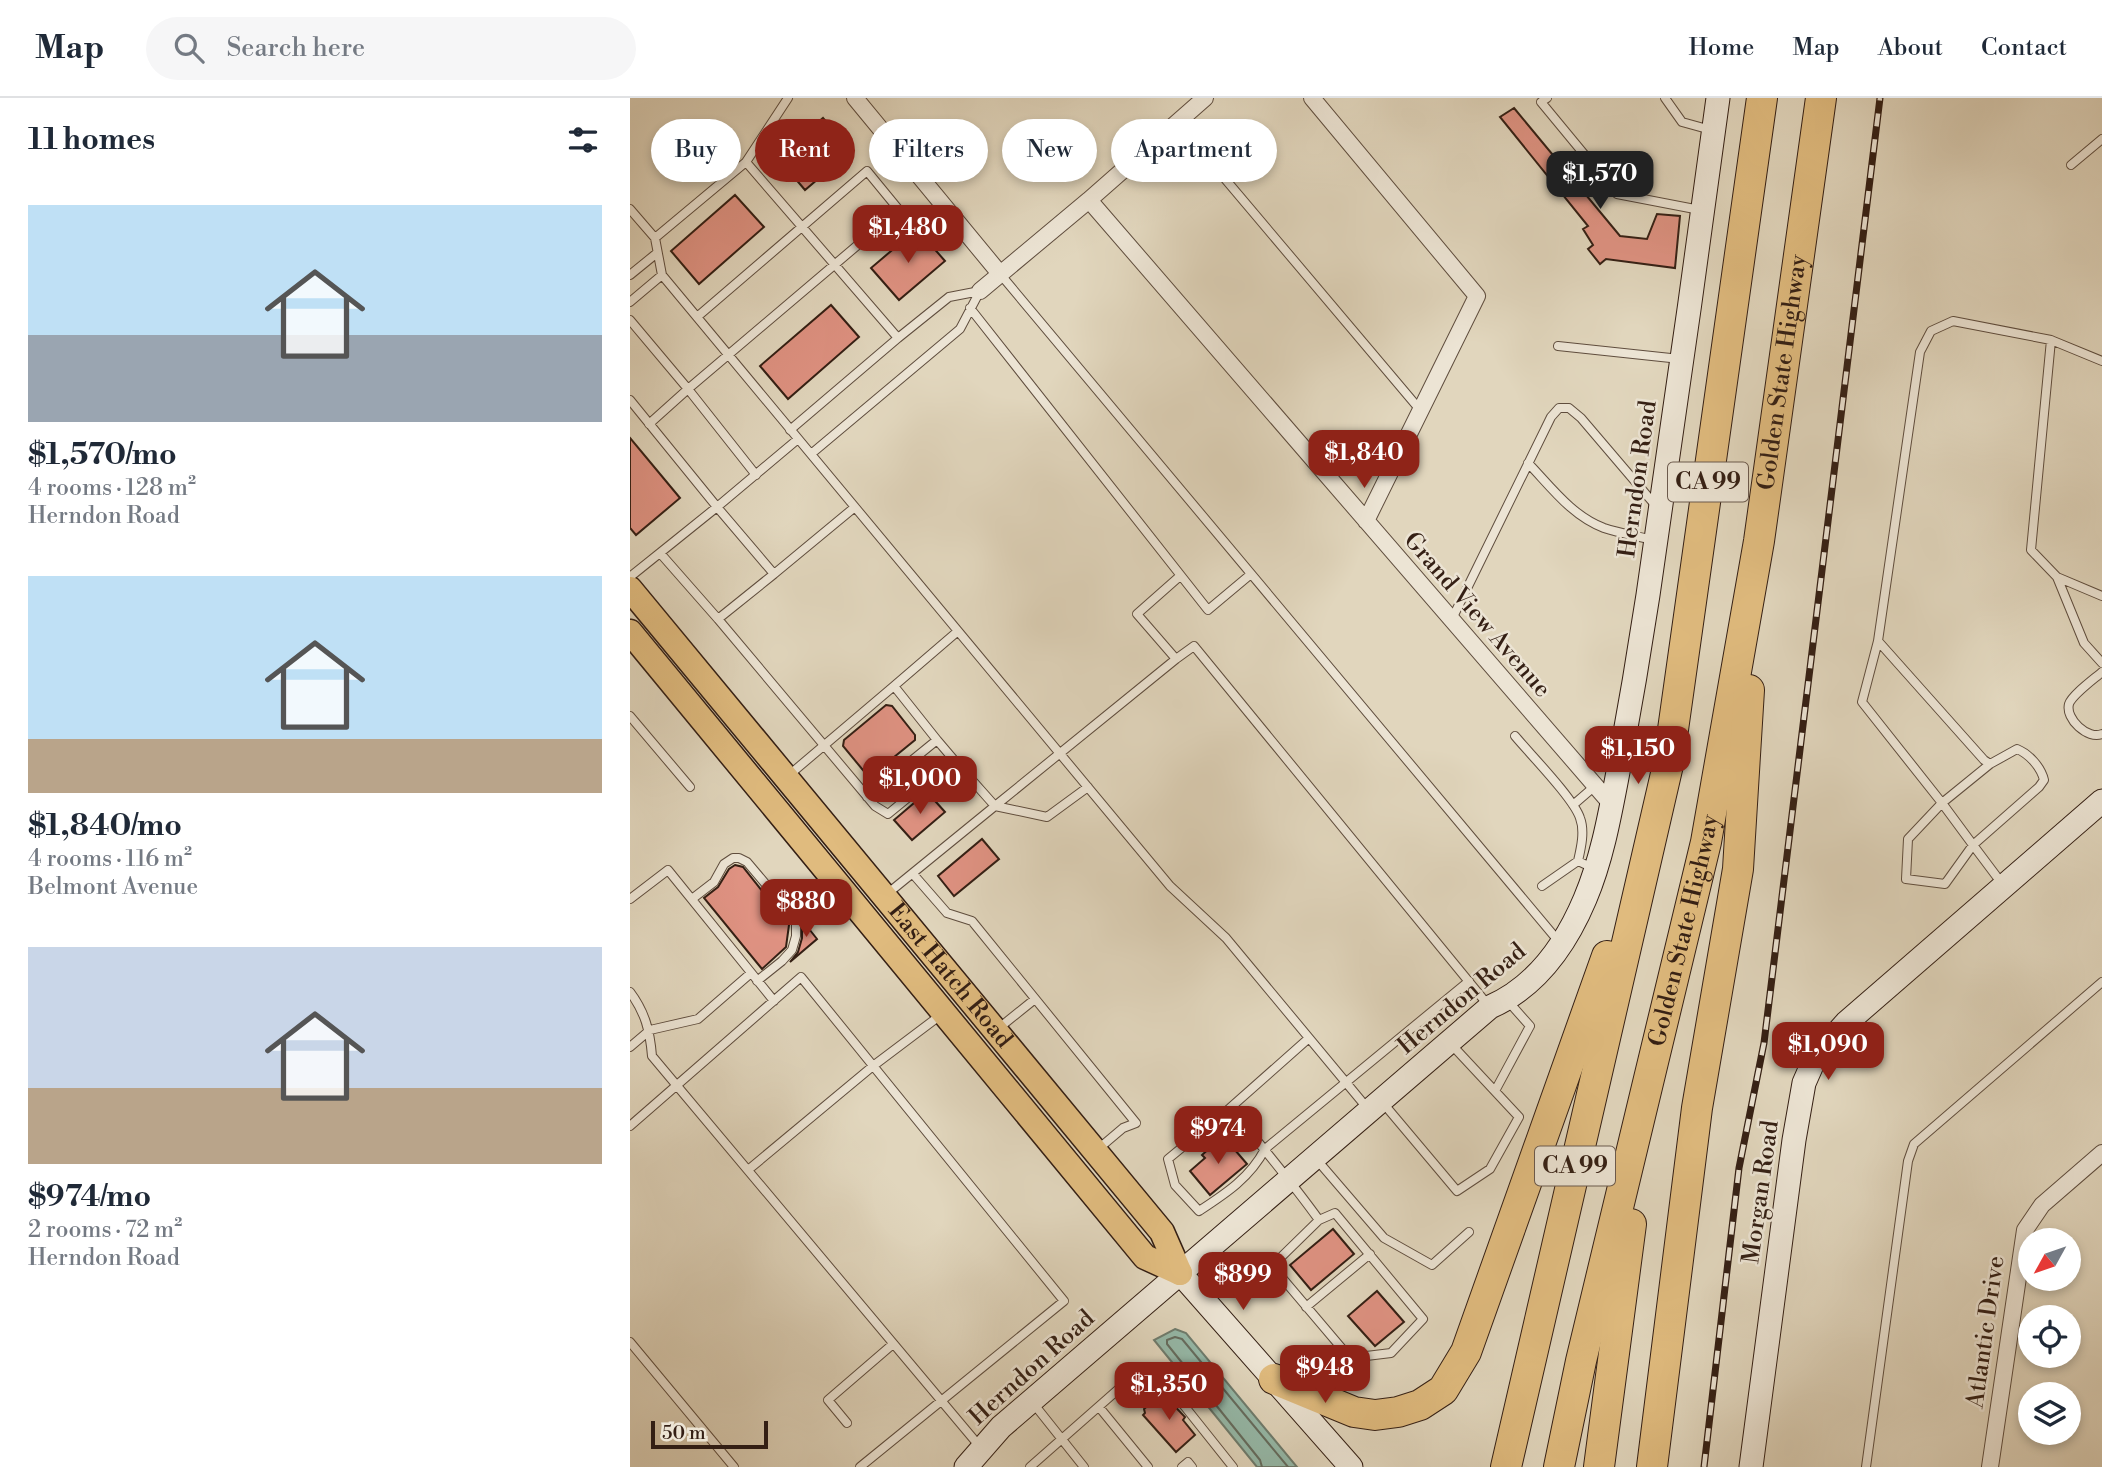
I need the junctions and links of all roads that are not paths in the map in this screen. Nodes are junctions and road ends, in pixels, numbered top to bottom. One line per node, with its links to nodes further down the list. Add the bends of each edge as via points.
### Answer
1 (788, 98): 13 (lane)
2 (855, 98): 26 (street)
3 (1205, 98): 10 (street)
4 (1312, 98): 40 (street, via 1477,296)
5 (1547, 98): 19 (lane, via 1541,102 1617,194)
6 (1665, 98): 11 (lane, via 1682,122)
7 (1718, 98): 11 (street, Herndon Road)
8 (1762, 98): 90 (highway, CA 99, via 1670,752)
9 (1821, 98): 52 (highway, Golden State Highway / CA 99)
10 (1180, 119)
11 (1714, 131): 19 (street, Herndon Road)
12 (2102, 139): 14 (lane)
13 (746, 162): 20 (lane); 21 (lane)
14 (2071, 165)
15 (1111, 180): 17 (street)
16 (1228, 182): 40 (lane)
17 (1089, 200): 26 (street); 50 (street, Grand View Avenue)
18 (630, 209): 21 (lane)
19 (1703, 210): 36 (street, Herndon Road)
20 (801, 226): 23 (lane); 23 (lane, via 867,171 899,210); 30 (lane)
21 (654, 238): 22 (lane)
22 (657, 253): 24 (lane); 25 (lane)
23 (835, 266): 32 (lane); 35 (lane)
24 (630, 275)
25 (662, 275): 28 (lane); 30 (lane)
26 (1001, 275): 27 (street); 55 (lane)
27 (980, 290): 29 (lane); 32 (lane, via 949,297)
28 (630, 302)
29 (970, 308): 44 (lane, via 960,329); 56 (lane)
30 (697, 317): 35 (lane)
31 (630, 320): 38 (lane)
32 (898, 338): 42 (lane)
33 (2051, 340): 37 (lane); 58 (lane, via 2031,550); 64 (lane, via 1953,321 1931,331 1920,352)
34 (1558, 346): 36 (lane)
35 (729, 355): 38 (lane); 42 (lane)
36 (1683, 359): 49 (street, Herndon Road)
37 (2102, 361)
38 (688, 389): 41 (lane); 46 (lane)
39 (630, 400): 41 (lane)
40 (1421, 411): 50 (street)
41 (649, 424): 47 (lane)
42 (790, 430): 43 (lane)
43 (798, 439): 44 (lane); 46 (lane)
44 (811, 454): 48 (lane)
45 (1528, 463): 49 (lane, via 1550,417 1559,408 1569,408); 51 (lane, via 1584,518); 62 (lane)
46 (756, 475): 47 (lane)
47 (717, 507): 53 (lane); 54 (lane)
48 (855, 507): 54 (lane); 63 (lane)
49 (1660, 511): 51 (street, Herndon Road)
50 (1366, 521): 62 (street, Grand View Avenue)
51 (1656, 541): 86 (street, Herndon Road)
52 (1759, 541): 108 (highway, Golden State Highway / CA 99, via 1706,842); 152 (highway, via 1738,869 1697,1108)
53 (660, 553): 57 (lane); 61 (lane)
54 (774, 574): 61 (lane)
55 (1251, 574): 56 (lane, via 1208,610); 97 (lane)
56 (1180, 576): 66 (lane, via 1137,614)
57 (630, 577)
58 (2057, 577): 60 (lane); 67 (lane, via 2084,643)
59 (630, 589): 78 (main road, East Hatch Road)
60 (2102, 596)
61 (718, 619): 74 (lane)
62 (1452, 620): 79 (street, Grand View Avenue)
63 (958, 631): 69 (lane); 75 (lane)
64 (1878, 641): 77 (lane); 84 (lane, via 1861,702)
65 (633, 642): 105 (main road, East Hatch Road)
66 (1176, 659): 75 (lane); 99 (lane, via 1194,646)
67 (2102, 663)
68 (2102, 672): 71 (lane, via 2068,706 2069,714 2087,735)
69 (894, 686): 73 (lane); 74 (lane)
70 (630, 716): 80 (lane)
71 (2102, 734)
72 (1515, 736): 85 (lane)
73 (937, 740): 76 (lane); 82 (lane)
74 (824, 746): 78 (lane); 82 (lane)
75 (1060, 753): 81 (lane); 87 (lane)
76 (954, 761): 82 (lane, via 888,814); 87 (lane)
77 (1990, 764): 84 (lane); 88 (lane, via 2017,749 2025,752 2044,780)
78 (786, 778): 94 (main road, East Hatch Road)
79 (1595, 786): 85 (lane); 86 (street, Grand View Avenue)
80 (690, 787)
81 (1088, 787): 87 (lane, via 1047,817); 109 (lane, via 1170,886 1226,938)
82 (867, 797)
83 (2102, 801): 92 (street, Morgan Road)
84 (1942, 803): 88 (lane); 88 (lane, via 1908,839 1906,879 1945,884)
85 (1573, 805): 89 (lane, via 1580,818)
86 (1612, 805): 89 (street, Herndon Road)
87 (995, 806): 91 (lane)
88 (1973, 845): 92 (lane)
89 (1587, 865): 93 (lane); 97 (street, Herndon Road, via 1585,900)
90 (1644, 865): 132 (highway, via 1598,978 1466,1352 1443,1391 1420,1405 1376,1415 1354,1412); 149 (highway, CA 99)
91 (913, 874): 94 (lane); 102 (lane, via 947,913 972,921)
92 (2003, 885): 153 (street, Morgan Road, via 1846,1023 1809,1070 1794,1140)
93 (1542, 886)
94 (884, 896): 107 (main road, East Hatch Road)
95 (630, 899): 96 (lane, via 668,870)
96 (692, 900): 98 (lane); 98 (lane, via 713,882 724,864 739,858 787,909 796,923 792,950)
97 (1562, 945): 104 (street, Herndon Road, via 1545,966)
98 (754, 977): 103 (lane); 106 (lane, via 698,1019)
99 (1468, 981): 104 (lane); 113 (lane)
100 (2102, 982): 154 (lane, via 1914,1144)
101 (630, 992): 106 (lane, via 642,1007)
102 (1035, 999): 107 (lane); 120 (lane, via 1136,1123)
103 (774, 1001): 112 (lane, via 801,977); 114 (lane)
104 (1499, 1004): 110 (street, Herndon Road); 115 (lane, via 1530,1026)
105 (943, 1013): 112 (lane); 128 (main road, East Hatch Road, via 1145,1257)
106 (650, 1030): 111 (lane); 114 (lane, via 652,1056)
107 (996, 1031): 120 (main road, East Hatch Road)
108 (1659, 1035): 150 (highway, Golden State Highway / CA 99); 151 (highway)
109 (1309, 1038): 113 (lane); 117 (lane)
110 (1449, 1042): 115 (lane); 116 (street, Herndon Road)
111 (630, 1047)
112 (873, 1066): 123 (lane); 133 (lane, via 1064,1301)
113 (1347, 1083): 116 (lane); 119 (lane)
114 (676, 1085): 118 (lane); 123 (lane)
115 (1495, 1091): 116 (lane, via 1519,1117 1490,1169 1457,1191)
116 (1375, 1106): 122 (street, Herndon Road)
117 (1230, 1108): 119 (lane); 119 (lane, via 1168,1159 1175,1185 1199,1211 1255,1167)
118 (630, 1126)
119 (1265, 1149): 124 (lane)
120 (1095, 1152): 128 (main road, East Hatch Road, via 1162,1232)
121 (2102, 1153): 155 (street, Atlantic Drive, via 2042,1205 2025,1230)
122 (1315, 1158): 124 (street, Herndon Road); 126 (lane, via 1384,1238 1432,1265)
123 (748, 1170): 131 (lane)
124 (1290, 1179): 125 (lane); 128 (street, Herndon Road)
125 (1319, 1220): 127 (lane, via 1335,1213); 129 (lane, via 1272,1266)
126 (1469, 1232)
127 (1370, 1254): 129 (lane); 129 (lane, via 1423,1319 1391,1353 1350,1358)
128 (1181, 1273): 132 (street, East Hatch Road); 134 (street, Herndon Road)
129 (1306, 1307)
130 (630, 1342): 139 (lane)
131 (893, 1344): 133 (lane); 136 (lane, via 828,1400)
132 (1274, 1379): 148 (street, East Hatch Road)
133 (940, 1400): 138 (lane); 140 (lane)
134 (1031, 1401): 137 (lane); 138 (street, Herndon Road)
135 (1099, 1407): 137 (lane); 144 (lane); 147 (lane, via 1142,1373 1174,1393)
136 (847, 1423)
137 (1062, 1439): 142 (lane); 143 (lane)
138 (981, 1448): 141 (street, Herndon Road)
139 (734, 1467)
140 (860, 1467)
141 (966, 1467)
142 (1030, 1467)
143 (1084, 1467)
144 (1148, 1467)
145 (1182, 1467): 146 (lane, via 1188,1462)
146 (1192, 1467)
147 (1233, 1467)
148 (1351, 1467)
149 (1506, 1467)
150 (1559, 1467)
151 (1599, 1467)
152 (1651, 1467)
153 (1751, 1467)
154 (1866, 1467)
155 (1990, 1467)

